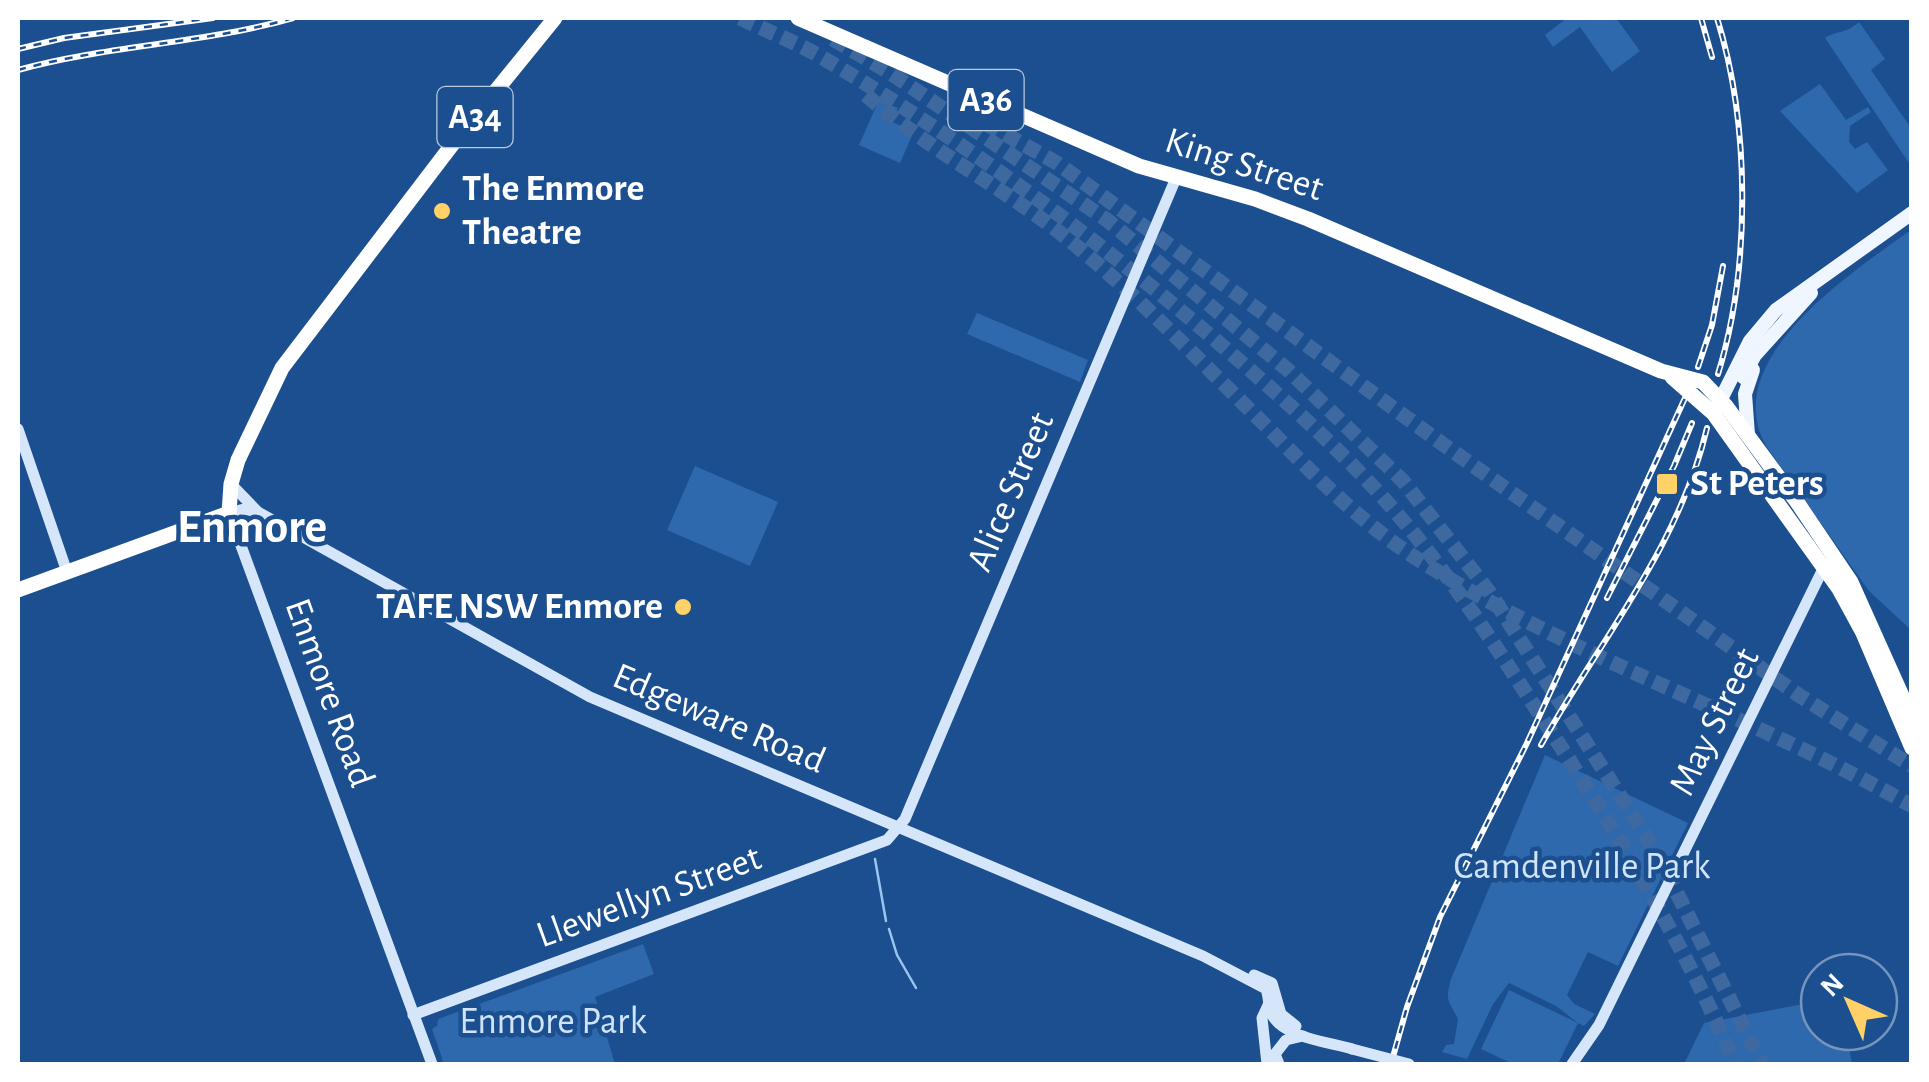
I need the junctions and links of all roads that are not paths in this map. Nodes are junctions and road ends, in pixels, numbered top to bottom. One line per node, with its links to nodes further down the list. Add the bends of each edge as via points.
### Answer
1 (556, 18): 13 (highway, Enmore Road / A34, via 282,368)
2 (798, 18): 3 (highway, King Street / A36)
3 (1176, 178): 7 (highway, King Street / A36, via 1308,219); 21 (main road, Alice Street)
4 (1912, 213): 5 (main road)
5 (1840, 265): 6 (main road); 8 (main road, via 1767,320)
6 (1766, 342): 10 (main road); 12 (main road, via 1745,394)
7 (1669, 374): 9 (highway, King Street / A36); 10 (highway, King Street / A36)
8 (1731, 381): 9 (main road); 10 (main road)
9 (1703, 382): 10 (highway, King Street / A36)
10 (1720, 407): 12 (highway, King Street / A36); 16 (highway, King Street / A36)
11 (18, 429): 17 (main road)
12 (1748, 434): 16 (highway, King Street / A36)
13 (231, 484): 14 (main road, Edgeware Road); 15 (highway, Enmore Road / A34)
14 (258, 512): 15 (main road); 21 (main road, Edgeware Road, via 590,698)
15 (229, 514): 17 (highway); 24 (main road, Enmore Road)
16 (1830, 563): 19 (highway, A36, via 1860,600); 20 (highway, A36); 26 (main road, May Street)
17 (68, 572): 18 (highway)
18 (18, 590)
19 (1912, 718)
20 (1912, 748)
21 (900, 827): 22 (main road, Edgeware Road); 24 (main road, Llewellyn Street, via 858,852)
22 (1203, 956): 23 (main road, via 1258,982); 28 (main road, via 1272,983 1281,1014)
23 (1269, 1004): 25 (main road); 29 (main road, via 1262,1018)
24 (413, 1015): 30 (main road, Enmore Road)
25 (1279, 1024): 27 (main road); 29 (main road, via 1272,1032)
26 (1599, 1025): 32 (main road, May Street); 33 (main road, May Street)
27 (1303, 1036): 28 (main road); 29 (main road, via 1280,1044)
28 (1318, 1038): 31 (main road, bridge)
29 (1271, 1062)
30 (432, 1064)
31 (1410, 1064)
32 (1572, 1064)
33 (1582, 1064)

